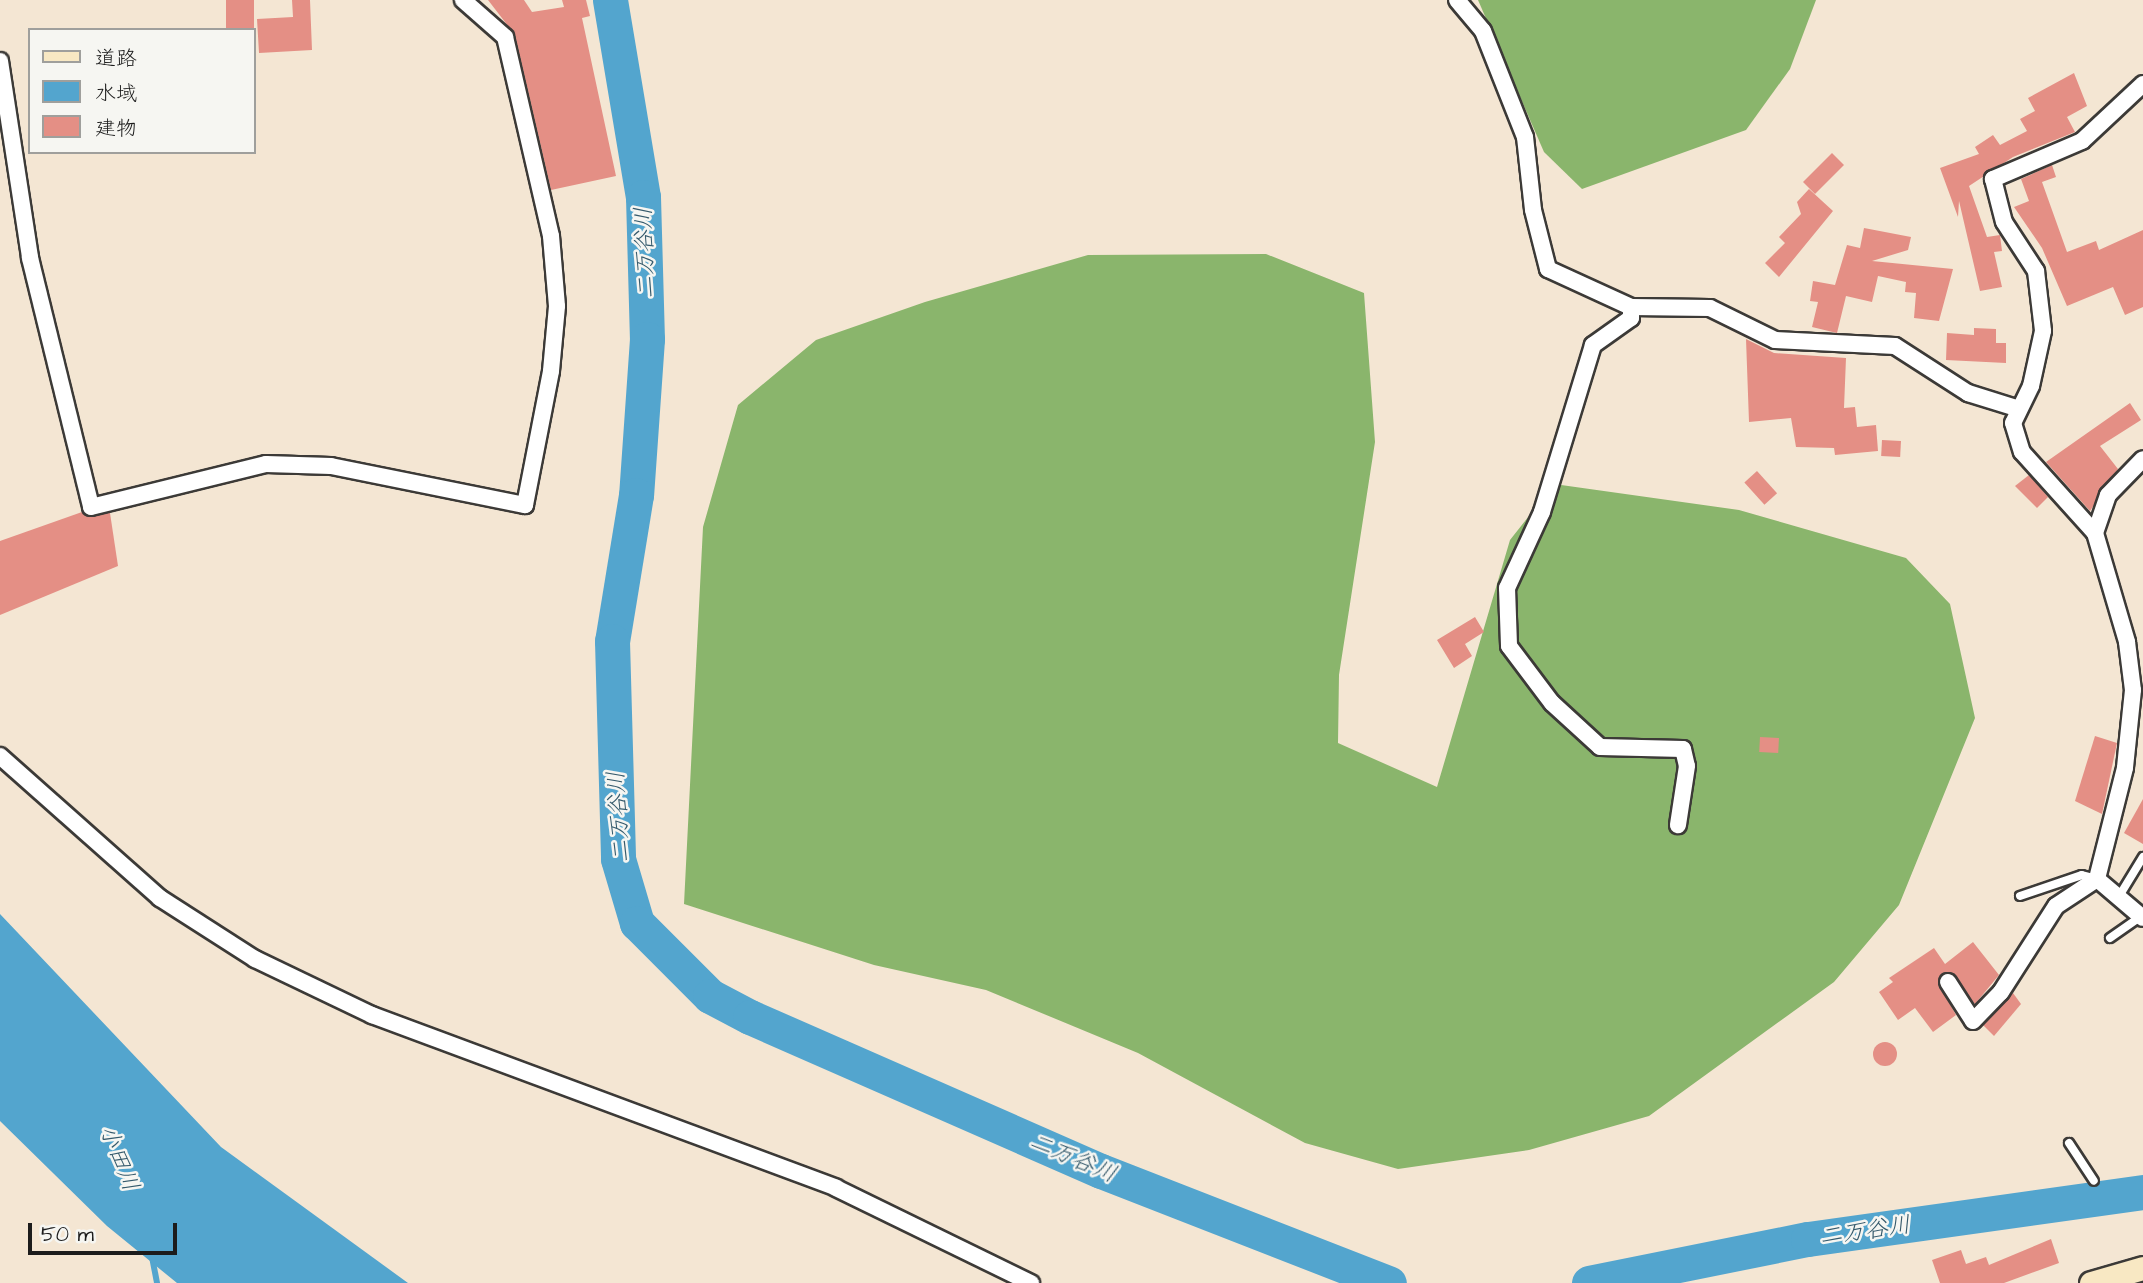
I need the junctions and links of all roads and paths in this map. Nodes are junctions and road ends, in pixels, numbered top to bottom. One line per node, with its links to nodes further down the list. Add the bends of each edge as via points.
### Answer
1 (463, 0): 3 (street, via 505,37 551,236 557,306 551,371 525,505 331,466 266,464 92,507 30,258)
2 (1457, 0): 5 (street, via 1483,31 1525,136 1533,211 1548,269)
3 (0, 61)
4 (2143, 84): 6 (street, via 2082,141 1993,179 1994,198 2036,271 2040,296 2043,331 2031,386)
5 (1631, 307): 6 (street, via 1710,308 1775,340 1895,346 1968,393); 10 (street, via 1631,318 1593,345 1588,357 1542,512 1507,588 1509,646 1552,703 1600,747 1683,749 1687,765)
6 (2016, 408): 8 (street, via 2013,423 2022,452)
7 (2143, 459): 8 (street, via 2108,495)
8 (2095, 533): 12 (street, via 2111,572 2133,690 2124,768)
9 (0, 756): 21 (street, via 160,898 255,959 372,1014 836,1188)
10 (1678, 825)
11 (2143, 857): 14 (lane)
12 (2097, 879): 13 (lane, via 2082,875); 14 (street); 17 (street, via 2056,906 2001,992 1973,1021)
13 (2020, 896)
14 (2118, 898): 15 (street)
15 (2142, 917): 16 (lane)
16 (2110, 939)
17 (1948, 982)
18 (2069, 1143): 19 (lane)
19 (2094, 1181)
20 (2143, 1268): 22 (main road)
21 (1031, 1283)
22 (2091, 1283)

